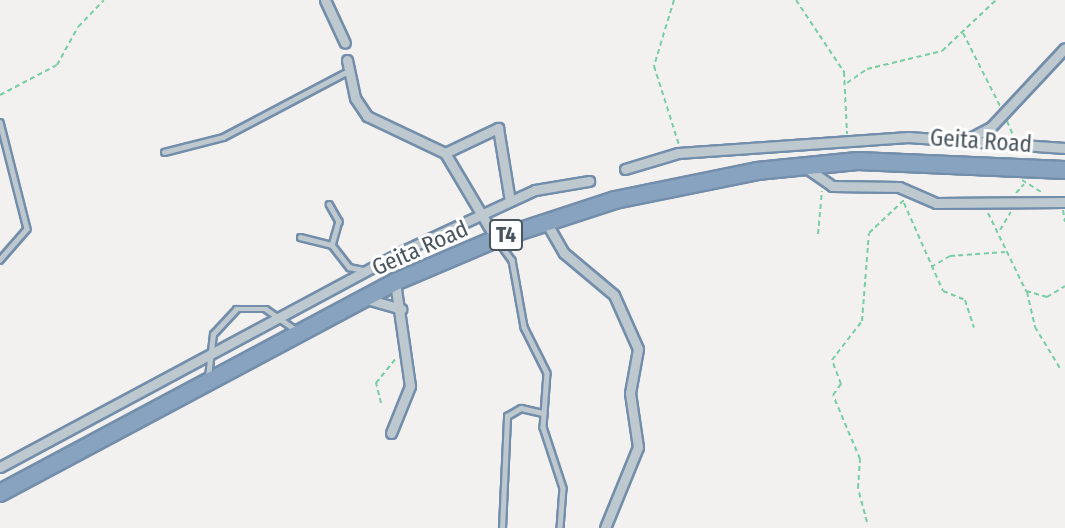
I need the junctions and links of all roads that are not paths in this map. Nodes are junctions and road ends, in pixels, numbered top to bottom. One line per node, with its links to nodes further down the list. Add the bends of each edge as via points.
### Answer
1 (325, 0): 2 (street)
2 (345, 43)
3 (1065, 48): 7 (street, via 1003,113)
4 (347, 60): 5 (street)
5 (348, 71): 9 (lane, via 223,137); 10 (street, via 368,116)
6 (0, 122): 23 (lane, via 27,229)
7 (968, 139): 8 (street); 12 (street, via 847,141 678,153)
8 (1065, 148)
9 (164, 152)
10 (445, 153): 15 (street, via 498,128); 18 (street)
11 (802, 164): 13 (highway, Geita Road / T4, via 915,159); 16 (street, via 824,184 878,184 936,203 1050,198); 19 (highway, Geita Road / T4, via 678,184)
12 (625, 169)
13 (1065, 170)
14 (589, 181): 15 (street, via 550,185)
15 (510, 201): 18 (street)
16 (1063, 202)
17 (329, 204): 22 (lane, via 339,221)
18 (482, 214): 21 (street); 24 (street)
19 (546, 222): 21 (highway, Geita Road / T4); 38 (street, via 564,253 614,295 638,349 630,393 638,447)
20 (300, 237): 22 (lane)
21 (496, 239): 25 (highway, Geita Road / T4); 32 (lane, via 512,260 524,327 547,373)
22 (332, 245): 24 (lane, via 349,267)
23 (0, 260)
24 (370, 269): 28 (street)
25 (396, 282): 26 (highway, Geita Road / T4); 27 (street)
26 (363, 298): 27 (street); 29 (highway, Geita Road / T4)
27 (401, 309): 33 (street, via 409,396)
28 (280, 315): 29 (lane); 30 (street); 30 (lane, via 236,309 220,321)
29 (298, 332): 31 (highway, Geita Road / T4)
30 (209, 354): 31 (lane); 34 (street)
31 (207, 381): 35 (highway, Geita Road / T4)
32 (542, 413): 36 (lane, via 521,408 507,416); 37 (lane, via 563,488)
33 (391, 433)
34 (0, 467)
35 (0, 492)
36 (502, 528)
37 (560, 528)
38 (605, 528)

